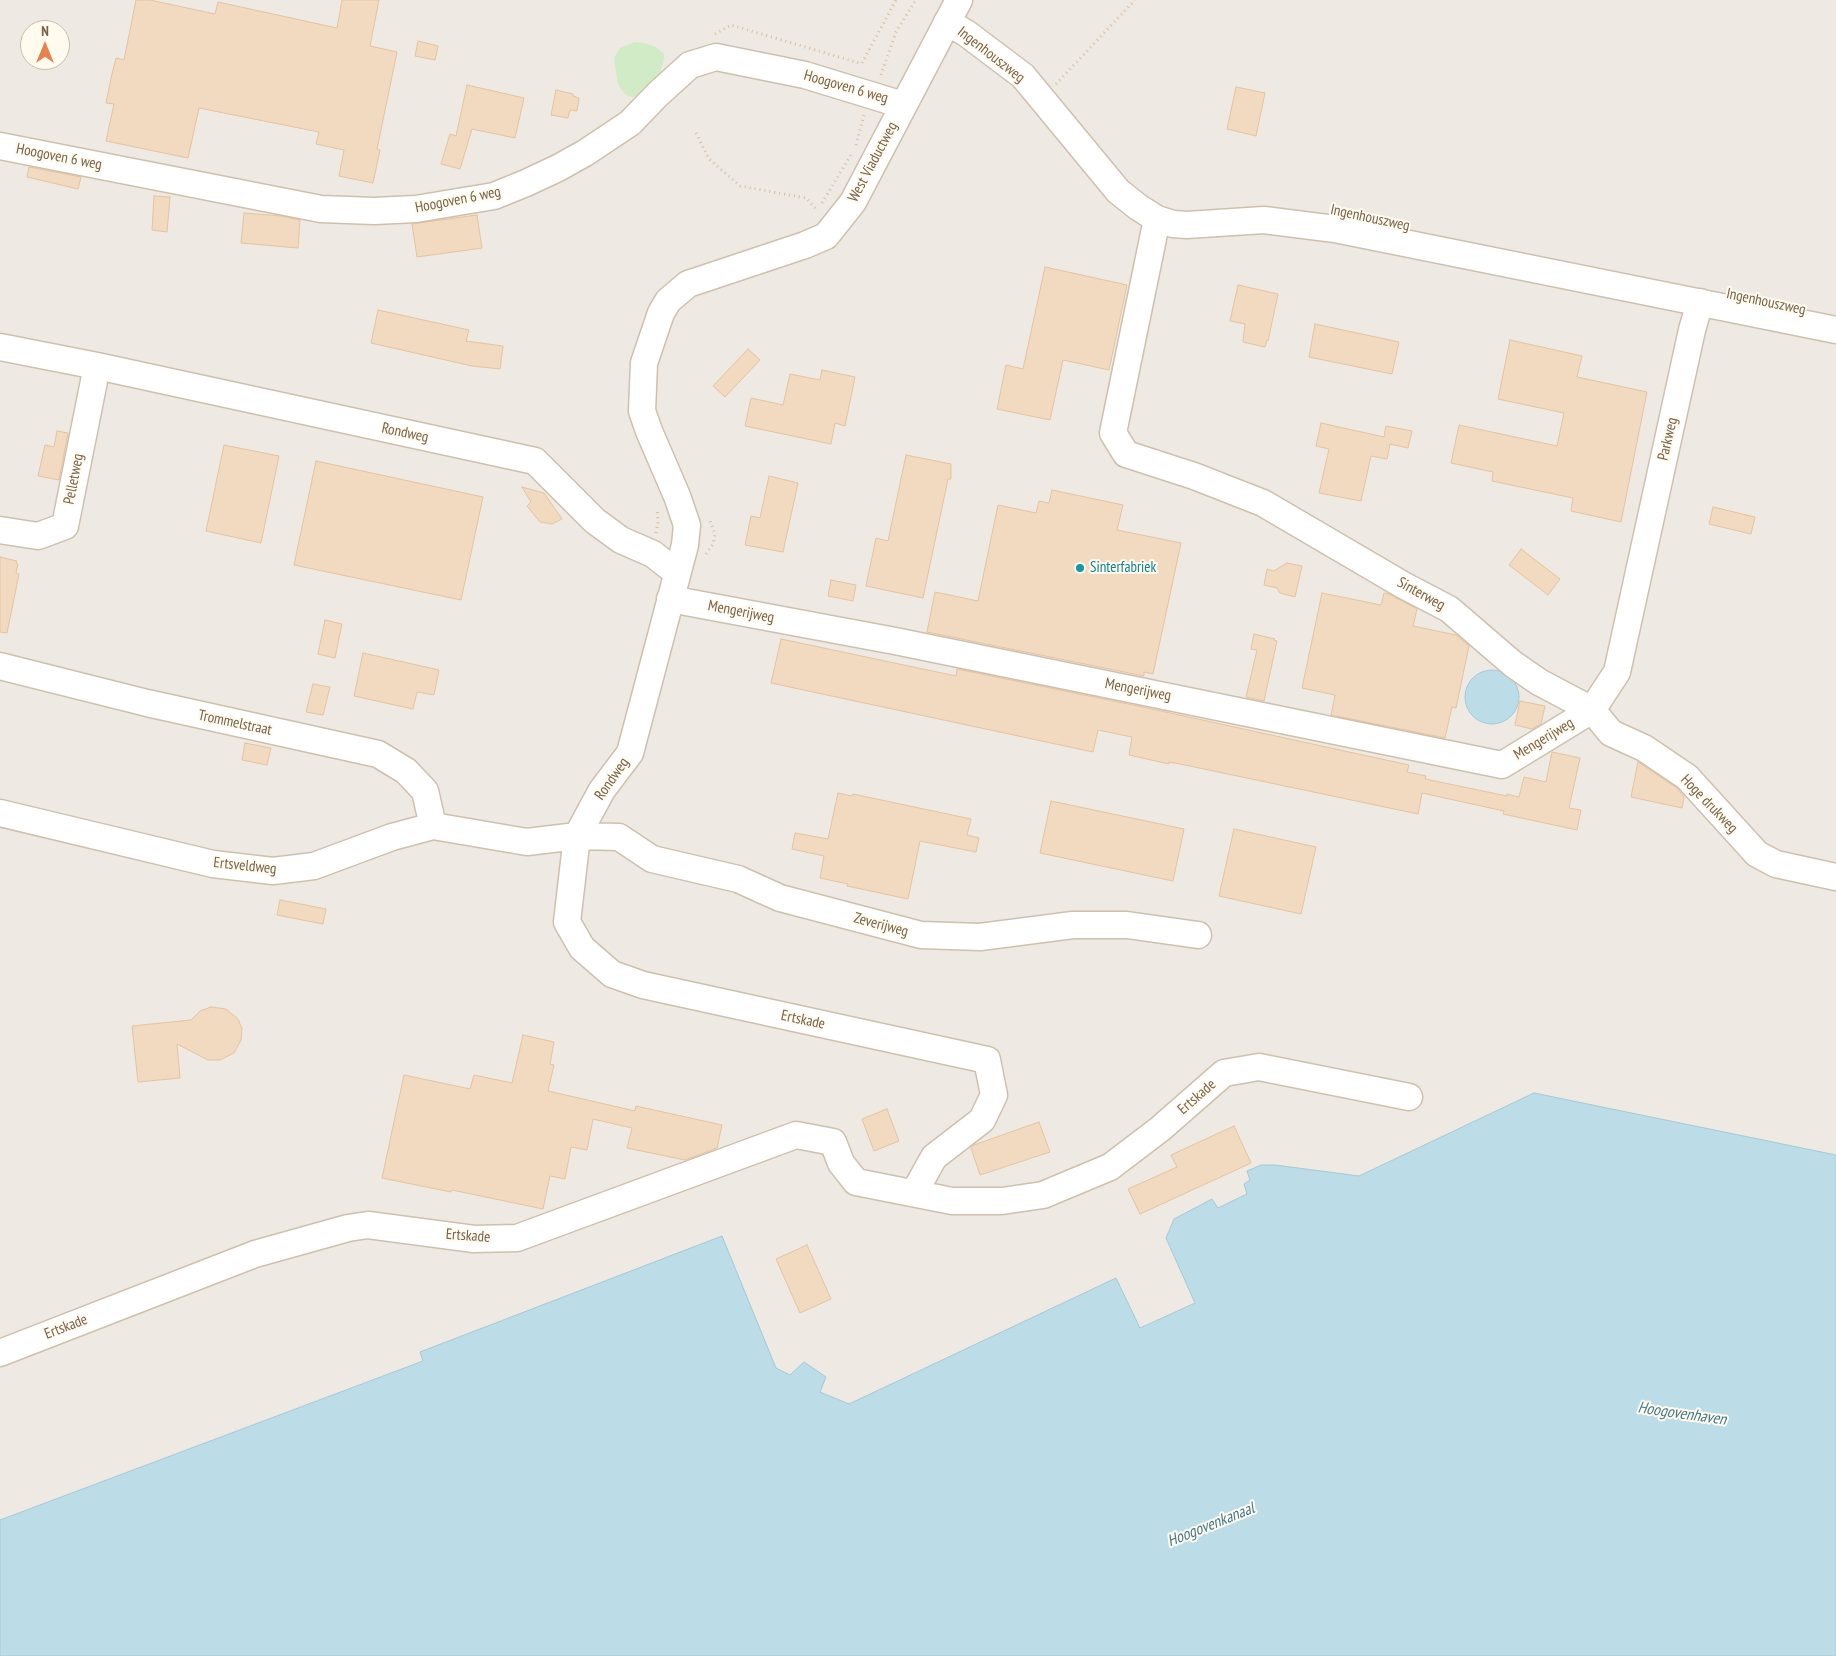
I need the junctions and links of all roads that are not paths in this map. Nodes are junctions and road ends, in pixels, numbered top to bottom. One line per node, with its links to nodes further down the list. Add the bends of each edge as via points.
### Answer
1 (953, 11): 2 (street, West Viaductweg); 4 (street, Ingenhouszweg, via 966,33 1023,76 1118,191)
2 (903, 105): 3 (street, Hoogoven 6 weg, via 805,75 716,57 690,65 630,123 558,168 494,196 416,209 374,211 321,209); 6 (street, West Viaductweg, via 853,202 826,236 688,284 668,301)
3 (0, 146)
4 (1157, 219): 5 (street, Ingenhouszweg, via 1187,225 1264,220 1335,229); 14 (street, Sinterweg, via 1113,433 1126,454 1263,503 1449,609 1513,664)
5 (1700, 302): 7 (street, Ingenhouszweg); 14 (street, Parkweg, via 1617,672)
6 (661, 313): 11 (street, Rondweg, via 644,363 642,411 687,525)
7 (1836, 330)
8 (0, 347): 9 (street, Rondweg)
9 (97, 366): 10 (street, Pelletweg, via 65,526 38,536); 11 (street, Rondweg, via 535,461 595,520 621,540 652,554)
10 (0, 530)
11 (677, 573): 12 (street, Rondweg)
12 (670, 599): 14 (street, Mengerijweg, via 895,641 1502,764); 17 (street, Rondweg, via 630,753 602,790)
13 (0, 666): 16 (street, Trommelstraat, via 147,703 378,754 406,771 425,791)
14 (1592, 710): 18 (street, Hoge drukweg, via 1611,733 1644,748 1687,777 1757,854 1776,864)
15 (0, 812): 16 (street, Ertsveldweg, via 213,864 273,871 314,866 392,837)
16 (433, 826): 17 (street, Ertsveldweg, via 527,842)
17 (577, 836): 19 (street, Zeverijweg, via 619,837 652,859 738,879 780,898 921,935 980,937 1073,925 1127,925); 21 (street, Ertskade, via 568,922 582,948 612,974 643,985 987,1060 994,1095 982,1120 934,1157)
18 (1836, 877)
19 (1198, 935)
20 (1409, 1097): 21 (street, Ertskade, via 1259,1067 1224,1073 1110,1167 1043,1195 1002,1201 952,1201)
21 (914, 1193): 22 (street, Ertskade, via 856,1182 841,1164 833,1142 796,1135 517,1238 474,1239 368,1225 348,1228 255,1254)
22 (0, 1353)

